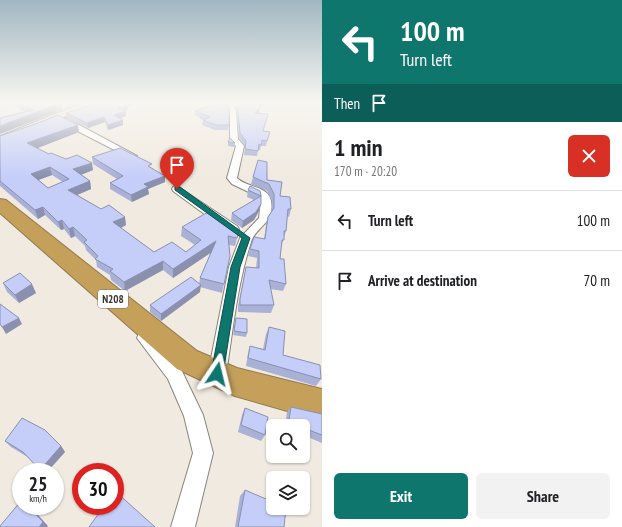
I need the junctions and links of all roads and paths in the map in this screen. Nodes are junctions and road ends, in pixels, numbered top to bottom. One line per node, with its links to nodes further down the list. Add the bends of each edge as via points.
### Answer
1 (31, 128): 4 (main road)
2 (78, 128): 5 (street)
3 (234, 128): 8 (street, via 234,140 240,146 232,178 235,182 263,195 266,200 264,219)
4 (0, 140)
5 (143, 161)
6 (177, 189): 8 (street)
7 (0, 204): 9 (highway, N208)
8 (246, 238): 10 (street, via 236,267)
9 (114, 299): 10 (highway, N208, via 186,360); 12 (street, via 174,373 193,415 203,453)
10 (226, 378): 11 (highway, N208)
11 (322, 405)
12 (183, 527)

